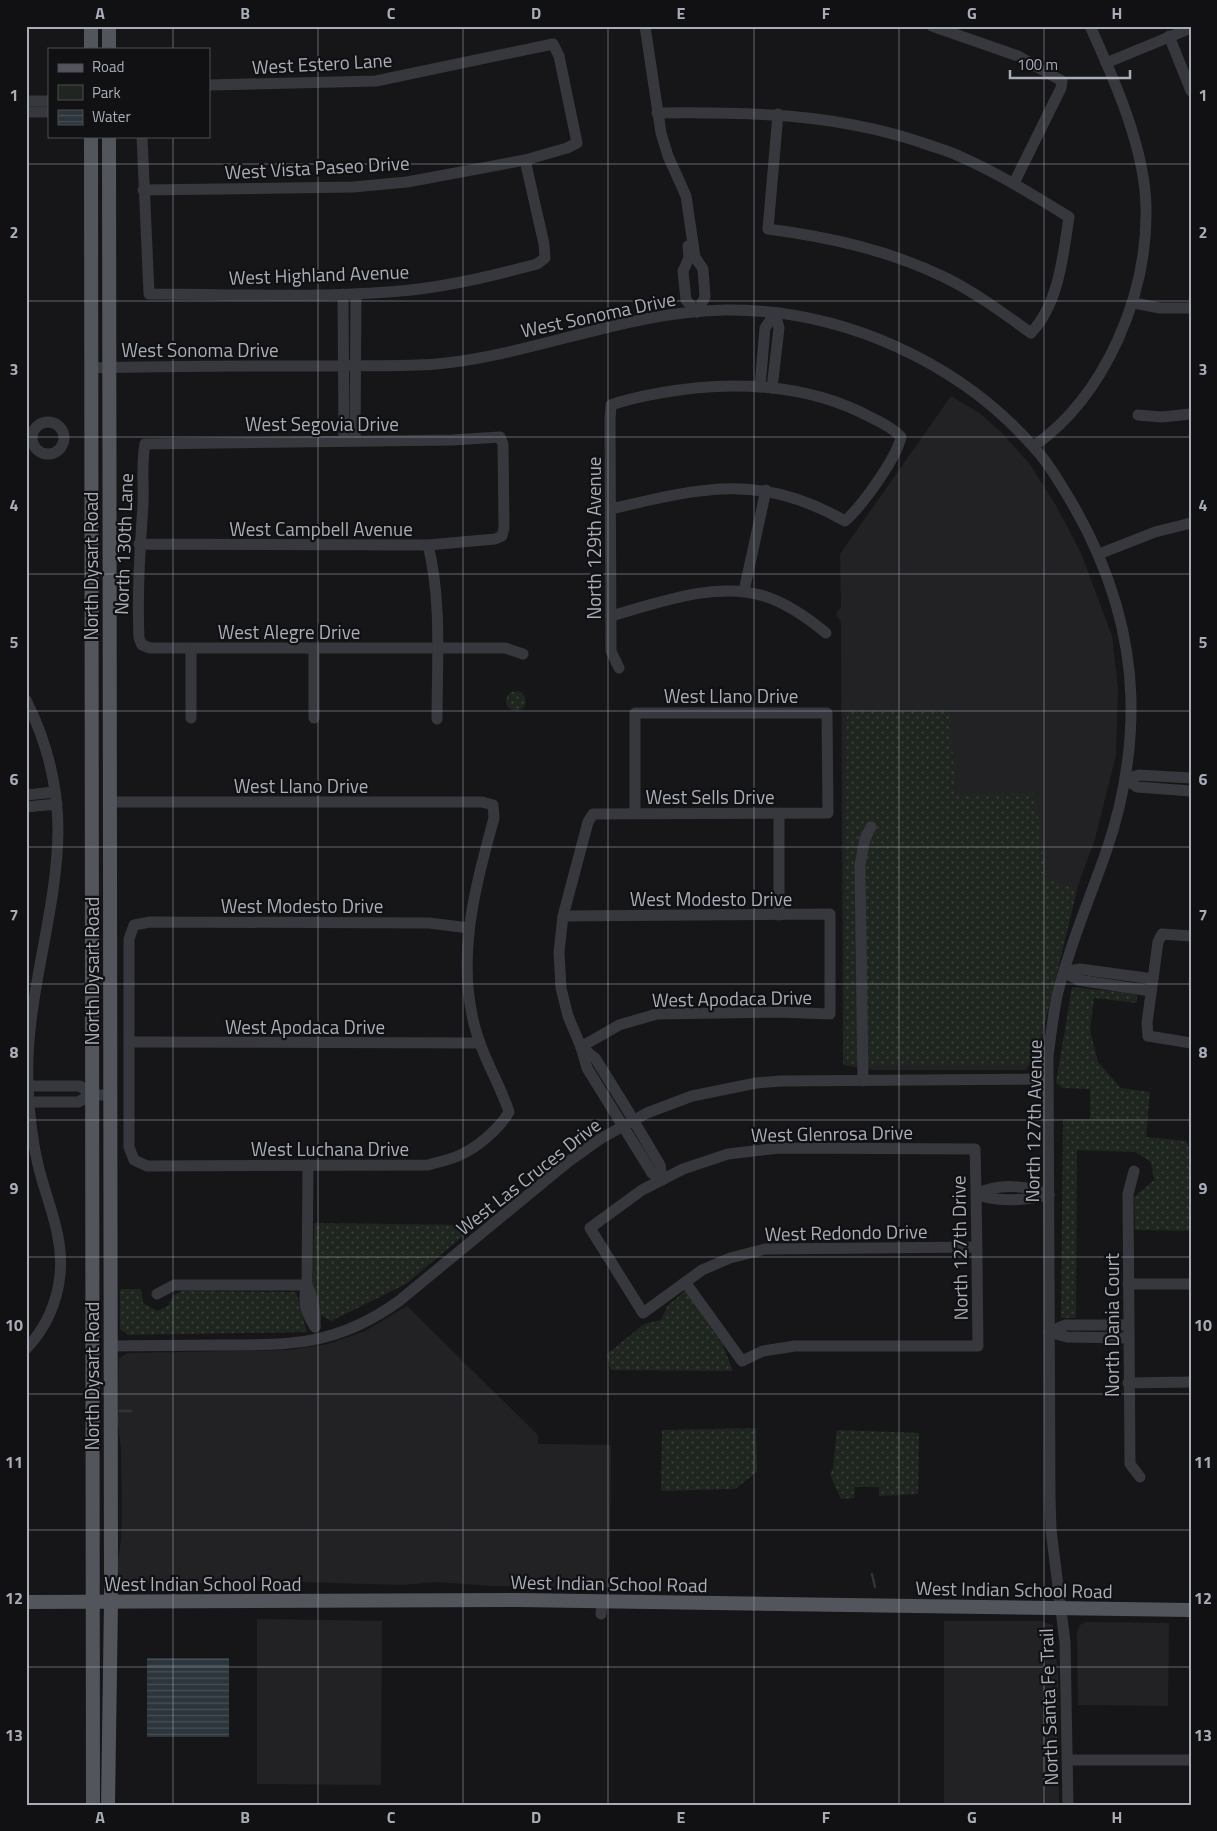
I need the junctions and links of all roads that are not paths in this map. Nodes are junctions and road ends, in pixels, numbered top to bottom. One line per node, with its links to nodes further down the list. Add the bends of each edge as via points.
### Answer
1 (91, 26): 9 (main road)
2 (109, 26): 10 (main road)
3 (645, 26): 18 (street)
4 (932, 26): 7 (street)
5 (1090, 26): 11 (street)
6 (1191, 28): 8 (street)
7 (952, 29): 25 (street, via 1018,56 1062,81)
8 (1169, 36): 11 (street); 13 (street)
9 (91, 48)
10 (109, 48)
11 (1106, 63): 30 (street, via 1140,163 1146,206)
12 (210, 85): 23 (street, West Estero Lane, via 376,81 553,44 559,56)
13 (1191, 91)
14 (26, 101): 15 (street)
15 (48, 101)
16 (26, 112): 17 (street)
17 (48, 112)
18 (657, 114): 19 (street); 27 (street, via 668,156 686,196)
19 (778, 114): 25 (street, via 880,129 958,155); 25 (street, via 768,229 861,245 908,261 946,277 1031,332 1040,322 1057,283 1068,217)
20 (91, 138): 37 (main road, North Dysart Road)
21 (109, 138): 36 (main road, North Dysart Road)
22 (142, 138): 26 (street)
23 (577, 143): 24 (street, West Vista Paseo Drive)
24 (524, 160): 26 (street, West Vista Paseo Drive, via 407,182 353,187); 29 (street, West Highland Avenue, via 545,258 537,264 439,286)
25 (1014, 183)
26 (143, 190): 28 (street, West Highland Avenue, via 148,294)
27 (690, 232): 32 (street, via 697,262 703,269 705,296); 32 (street, via 689,258 683,271 686,300)
28 (343, 294): 29 (street, West Highland Avenue); 34 (street)
29 (356, 294): 35 (street)
30 (1134, 303): 31 (street, via 1160,308); 43 (street, via 1110,356 1091,387)
31 (1191, 308)
32 (697, 312): 33 (street, West Sonoma Drive); 35 (street, West Sonoma Drive, via 646,319 465,360 415,365)
33 (774, 313): 38 (street, via 779,328); 43 (street, West Sonoma Drive, via 842,326 918,358 959,382)
34 (343, 365): 35 (street, West Sonoma Drive); 36 (street, West Sonoma Drive); 41 (street)
35 (356, 365): 41 (street)
36 (108, 367): 37 (street, West Sonoma Drive); 70 (main road, North Dysart Road)
37 (92, 368): 91 (main road, North Dysart Road)
38 (766, 387): 45 (street, via 800,392 858,410 895,430 901,437 898,450 855,512 845,521 806,502); 46 (street, North 129th Avenue, via 693,387 622,400 611,405)
39 (1191, 414): 40 (street, via 1161,418)
40 (1138, 415)
41 (350, 441): 42 (street, West Segovia Drive); 48 (street, West Segovia Drive, via 500,437 503,444)
42 (145, 444): 49 (street, North 130th Lane)
43 (1034, 446): 44 (street, West Sonoma Drive)
44 (1057, 478): 51 (street, North 127th Avenue)
45 (766, 490): 46 (street, via 741,487 699,490); 52 (street)
46 (611, 509): 53 (street, North 129th Avenue)
47 (1191, 522): 51 (street)
48 (502, 536): 50 (street, West Campbell Avenue, via 495,540)
49 (139, 544): 50 (street, West Campbell Avenue); 55 (street, North 130th Lane, via 137,586)
50 (428, 546): 56 (street, via 434,567)
51 (1099, 554): 66 (street, North 127th Avenue, via 1121,624 1129,673 1131,722)
52 (744, 591): 53 (street, via 700,594); 54 (street, via 781,603)
53 (611, 616): 60 (street, North 129th Avenue, via 610,651)
54 (826, 633)
55 (142, 645): 57 (street, West Alegre Drive)
56 (436, 648): 58 (street, West Alegre Drive); 59 (street, West Alegre Drive, via 505,648); 64 (street)
57 (191, 649): 58 (street, West Alegre Drive); 62 (street)
58 (314, 649): 63 (street)
59 (523, 654)
60 (619, 668)
61 (26, 700): 68 (street, via 47,755)
62 (191, 718)
63 (314, 718)
64 (437, 719)
65 (1191, 778): 66 (street, via 1139,775)
66 (1125, 779): 67 (street, via 1136,788); 81 (street, North 127th Avenue, via 1108,849)
67 (1191, 791)
68 (55, 792): 69 (street); 71 (street)
69 (26, 795)
70 (109, 802): 79 (street, West Llano Drive, via 482,802 493,805 494,818 472,901); 92 (main road, North Dysart Road)
71 (56, 804): 72 (street); 90 (street, via 57,852 30,1028)
72 (26, 808)
73 (779, 813): 74 (street, West Sells Drive); 75 (street, West Sells Drive); 77 (street)
74 (828, 813): 75 (street, West Llano Drive, via 827,713 635,713)
75 (635, 814): 78 (street, West Sells Drive, via 593,814 588,822)
76 (871, 827): 89 (street, via 860,865)
77 (780, 915): 78 (street, West Modesto Drive); 83 (street, West Modesto Drive, via 830,914)
78 (563, 916): 87 (street, via 559,952 561,988 568,1016)
79 (469, 928): 84 (street, West Modesto Drive, via 429,923 150,922 134,925 130,939); 85 (street, via 467,971 470,1003)
80 (1191, 936): 82 (street, via 1162,934)
81 (1064, 972): 82 (street, via 1078,980); 88 (street, North 127th Avenue, via 1053,1020)
82 (1152, 985): 86 (street, via 1148,1036)
83 (830, 1014): 87 (street, West Apodaca Drive, via 657,1014 619,1025)
84 (130, 1042): 85 (street, West Apodaca Drive); 96 (street, West Luchana Drive, via 129,1147 134,1160 147,1166)
85 (480, 1043): 96 (street, West Luchana Drive, via 508,1112 504,1121 460,1156 428,1165)
86 (1191, 1043)
87 (582, 1046): 94 (street, via 587,1068)
88 (1047, 1079): 89 (street, West Las Cruces Drive); 100 (street, North 127th Avenue)
89 (863, 1081): 94 (street, West Las Cruces Drive, via 781,1081 721,1089 684,1099)
90 (28, 1086): 91 (street, via 80,1086); 93 (street)
91 (92, 1095): 92 (street); 93 (street, via 78,1102); 112 (main road, North Dysart Road)
92 (110, 1095): 113 (main road, North Dysart Road)
93 (29, 1102): 114 (street, via 38,1163 57,1229 61,1258 55,1301 40,1332)
94 (629, 1123): 98 (street, via 652,1173); 111 (street, West Las Cruces Drive, via 568,1162 382,1314)
95 (975, 1149): 98 (street, West Glenrosa Drive, via 779,1148 728,1154); 99 (street, North 127th Drive)
96 (308, 1164): 105 (street)
97 (1134, 1171): 103 (street, North Dania Court, via 1128,1194)
98 (662, 1180): 107 (street, West Glenrosa Drive, via 642,1190 590,1228)
99 (977, 1194): 100 (street, via 990,1187 1034,1188); 101 (street, North 127th Drive)
100 (1049, 1195): 109 (street, North 127th Avenue)
101 (977, 1247): 102 (street, West Redondo Drive, via 764,1249 730,1258 702,1270); 102 (street, North 127th Drive, via 978,1346 795,1346 762,1351 742,1361)
102 (686, 1282): 107 (street, West Redondo Drive)
103 (1128, 1284): 104 (street); 108 (street, North Dania Court)
104 (1191, 1284)
105 (307, 1286): 106 (street, via 174,1285); 111 (street, via 303,1297 316,1313)
106 (156, 1294)
107 (643, 1313)
108 (1128, 1325): 109 (street, via 1065,1325); 110 (street, North Dania Court)
109 (1049, 1332): 110 (street, via 1067,1338); 121 (street, North 127th Avenue, via 1051,1530)
110 (1128, 1338): 116 (street, North Dania Court)
111 (318, 1340): 113 (street, West Las Cruces Drive, via 282,1346)
112 (92, 1346): 113 (main road); 119 (main road, North Dysart Road)
113 (110, 1346): 120 (main road, North Dysart Road)
114 (26, 1349)
115 (1191, 1382): 116 (street)
116 (1128, 1383): 117 (street, North Dania Court, via 1130,1464)
117 (1140, 1477)
118 (26, 1602): 119 (main road, West Indian School Road)
119 (92, 1602): 120 (main road, West Indian School Road); 125 (main road, North Dysart Road)
120 (110, 1602): 121 (main road, West Indian School Road, via 518,1600 602,1608); 126 (main road, North Dysart Road)
121 (1061, 1609): 122 (main road, West Indian School Road); 123 (street, North Santa Fe Trail, via 1066,1660)
122 (1191, 1610)
123 (1068, 1760): 124 (street); 127 (street, North Santa Fe Trail)
124 (1191, 1760)
125 (93, 1805)
126 (108, 1805)
127 (1068, 1805)

